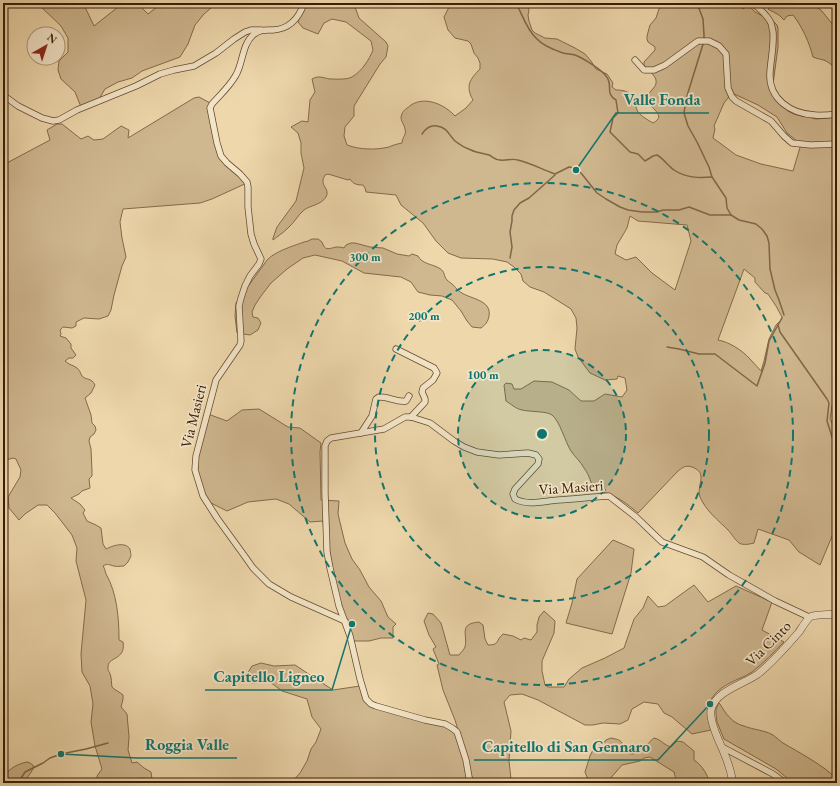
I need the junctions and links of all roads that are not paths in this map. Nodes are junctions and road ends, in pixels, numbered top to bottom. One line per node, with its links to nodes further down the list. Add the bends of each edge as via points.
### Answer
1 (304, 3): 3 (street, via 299,15 285,27)
2 (752, 3): 6 (street, via 765,13 772,24 774,42 770,73 778,99 784,105 802,113)
3 (261, 30): 5 (street, via 245,32 194,66 160,74 59,120 42,118); 14 (street, Via Masieri, via 247,42 237,74 210,108 221,156 240,174 248,187 251,234 261,259 243,290 239,306 241,341 216,380 196,456 195,470 203,496 253,568 271,586)
4 (635, 60): 7 (street, via 644,70 654,70 698,41 709,41 719,46 726,54 728,88 736,101 771,120 792,143)
5 (3, 95)
6 (837, 114)
7 (837, 144)
8 (396, 348): 10 (street, via 434,368 437,373 423,388 425,402)
9 (409, 396): 11 (street, via 403,402 379,397 372,416)
10 (411, 417): 11 (street, via 405,417 384,429); 13 (street, Via Masieri, via 430,422 454,441 477,452 499,455 536,454 539,458 538,464 513,494 520,502 536,503 609,496 662,542 703,557 728,575)
11 (360, 433): 14 (street, via 331,438 325,446 327,552 339,606)
12 (837, 614): 13 (street)
13 (810, 617): 15 (street, Via Cinto, via 780,653 758,674 726,691 714,702 710,711)
14 (345, 621): 16 (street, via 366,698 376,706 452,728 464,754)
15 (722, 747): 17 (street, Via Cinto); 18 (street)
16 (470, 783)
17 (733, 783)
18 (785, 783)

